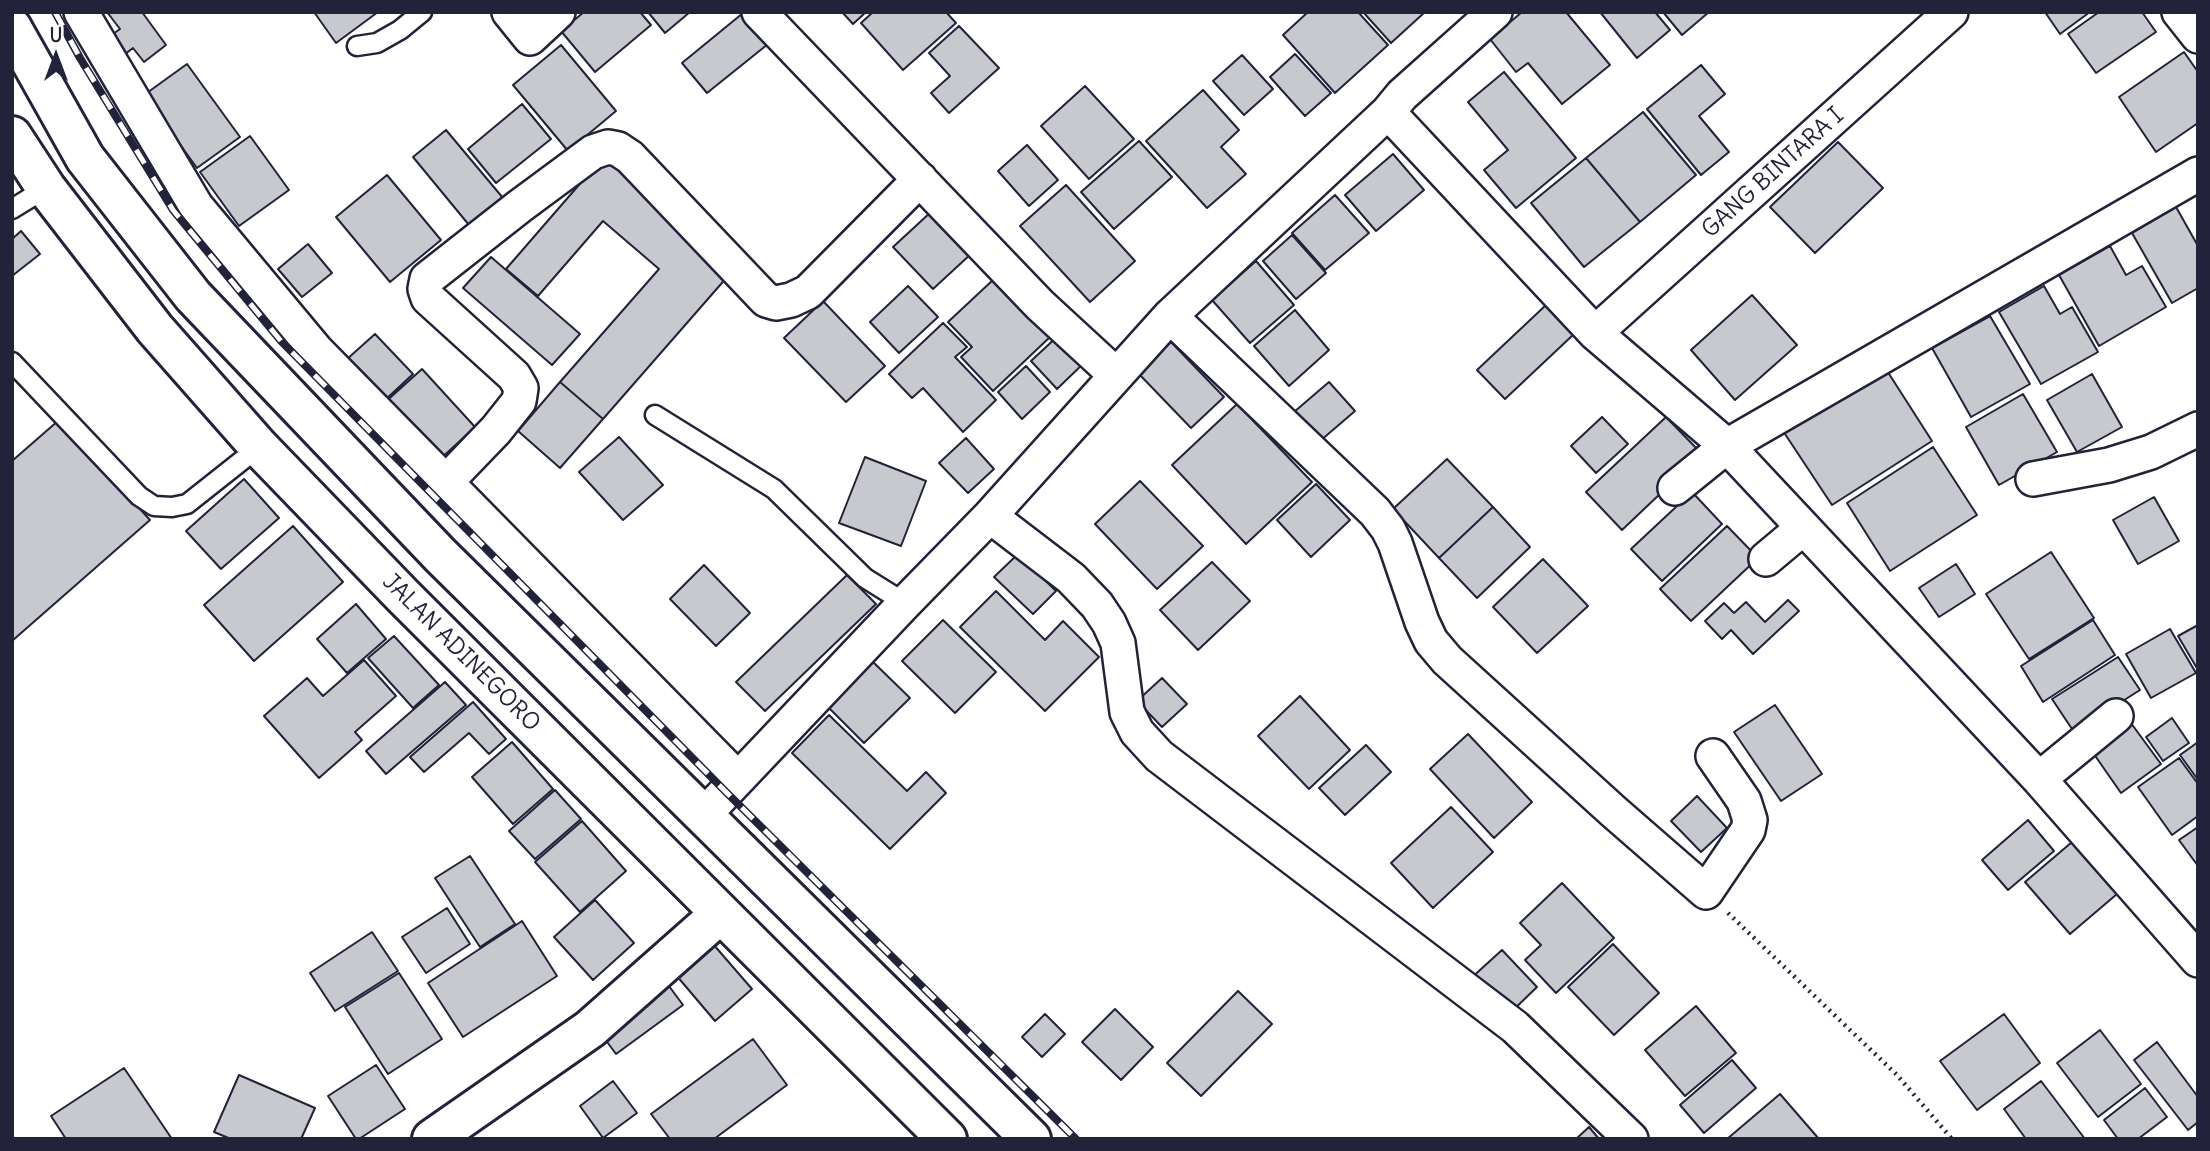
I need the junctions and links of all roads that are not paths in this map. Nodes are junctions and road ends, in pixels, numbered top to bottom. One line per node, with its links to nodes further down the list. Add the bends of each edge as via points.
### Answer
1 (81, 12): 27 (street, via 196,206 316,349)
2 (422, 12): 11 (lane, via 377,43)
3 (509, 12): 4 (street, via 530,38)
4 (558, 12)
5 (759, 12): 15 (street)
6 (1495, 12): 12 (street)
7 (1951, 12): 19 (street, GANG BINTARA I)
8 (2179, 12): 10 (street)
9 (12, 29): 29 (main road, via 85,158 193,296)
10 (2198, 36)
11 (357, 46)
12 (1388, 112): 18 (street); 19 (street)
13 (12, 136): 16 (main road, JALAN ADINEGORO)
14 (2198, 174): 24 (street)
15 (920, 179): 21 (street, via 1040,304); 27 (street, via 808,292 776,303 766,300 630,157 608,147 593,152 427,279 428,298 514,376 521,388 519,401 496,430)
16 (46, 188): 17 (lane); 25 (main road, JALAN ADINEGORO, via 155,329)
17 (12, 209)
18 (1170, 316): 21 (street); 38 (street, via 1375,512 1395,543 1431,641 1447,660 1706,892 1748,830 1750,820 1744,800)
19 (1595, 333): 24 (street)
20 (12, 362): 25 (lane, via 139,496 154,506 187,504)
21 (1116, 375): 30 (street)
22 (655, 415): 36 (lane, via 774,489 865,578)
23 (2198, 429): 26 (street, via 2151,452 2109,465)
24 (1727, 446): 28 (street); 32 (street)
25 (259, 447): 31 (main road, JALAN ADINEGORO)
26 (2032, 479)
27 (445, 483): 39 (street)
28 (1675, 488)
29 (377, 491): 31 (main road, via 373,513 358,526); 33 (main road)
30 (990, 516): 36 (street); 47 (street, via 1071,578 1097,605 1118,642 1127,712 1137,732 1158,755 1515,1027)
31 (338, 527): 35 (main road, JALAN ADINEGORO)
32 (1803, 528): 34 (street); 40 (street)
33 (440, 555): 35 (main road, via 418,555 405,565 398,578); 41 (main road)
34 (1766, 559)
35 (404, 596): 42 (main road, JALAN ADINEGORO)
36 (905, 603): 39 (street)
37 (2116, 716): 40 (street)
38 (1713, 755)
39 (738, 779): 41 (street)
40 (2039, 779): 43 (street)
41 (704, 816): 46 (main road)
42 (720, 914): 44 (main road, via 590,1029); 45 (main road, JALAN ADINEGORO)
43 (2198, 960)
44 (432, 1139)
45 (947, 1139)
46 (1031, 1139)
47 (1631, 1139)

